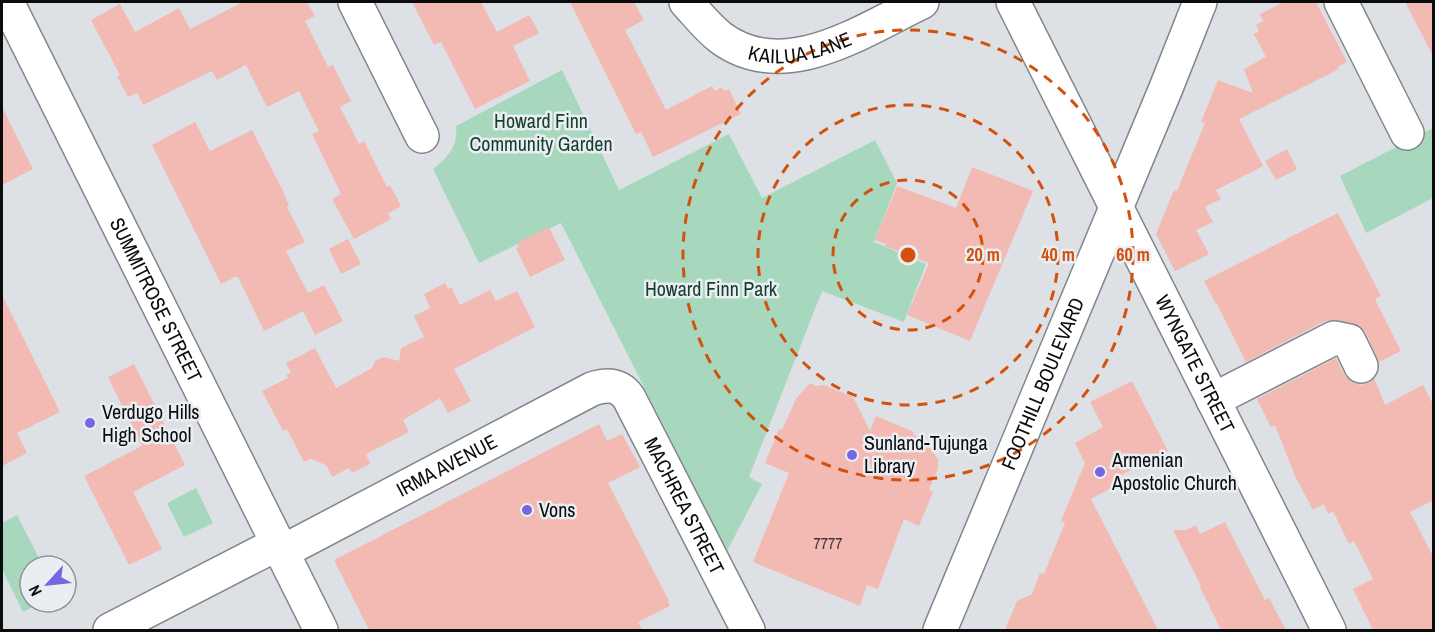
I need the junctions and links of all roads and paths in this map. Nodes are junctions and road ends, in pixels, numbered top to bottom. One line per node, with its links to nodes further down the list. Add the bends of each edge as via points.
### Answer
1 (7, 2): 14 (street, SUMMITROSE STREET)
2 (355, 2): 9 (street)
3 (686, 2): 4 (street, KAILUA LANE, via 734,46 769,56 788,56 829,47)
4 (922, 2)
5 (1013, 2): 10 (street, WYNGATE STREET)
6 (1200, 2): 10 (street, FOOTHILL BOULEVARD)
7 (1341, 2): 8 (street)
8 (1407, 133)
9 (422, 136)
10 (1116, 205): 13 (street, WYNGATE STREET); 18 (street, FOOTHILL BOULEVARD)
11 (1361, 366): 13 (street, via 1348,341 1334,338)
12 (615, 386): 14 (street, IRMA AVENUE, via 592,389); 17 (street, MACHREA STREET, via 629,398)
13 (1213, 400): 19 (street, WYNGATE STREET)
14 (280, 548): 15 (street, IRMA AVENUE); 16 (street, SUMMITROSE STREET)
15 (110, 630)
16 (321, 630)
17 (748, 630)
18 (940, 630)
19 (1329, 630)

